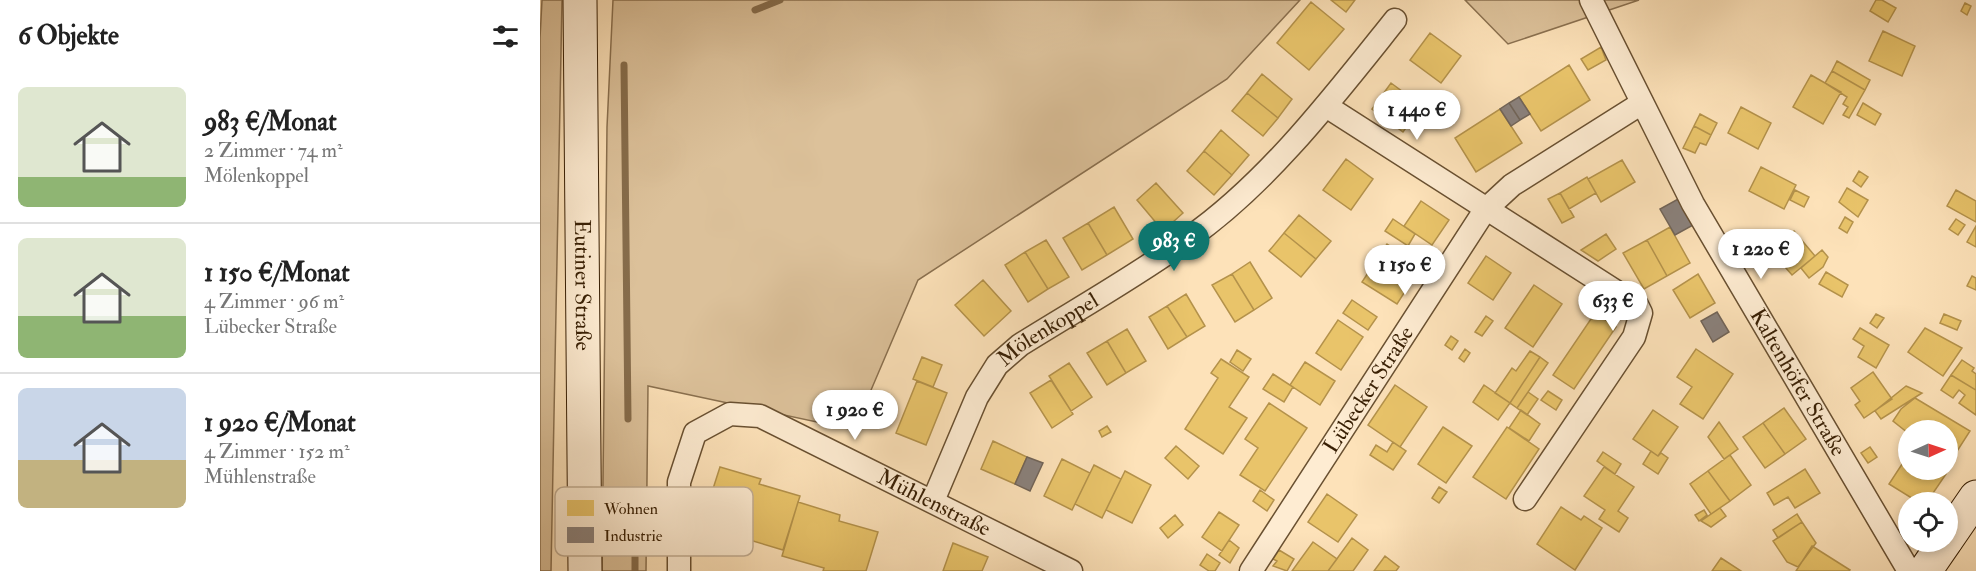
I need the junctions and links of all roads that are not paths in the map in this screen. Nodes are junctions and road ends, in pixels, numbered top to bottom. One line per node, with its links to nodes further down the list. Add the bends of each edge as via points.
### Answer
1 (580, 0): 7 (main road, Eutiner Straße)
2 (1591, 0): 4 (street, Kaltenhöfer Straße)
3 (1395, 20): 5 (street, Mölenkoppel)
4 (1641, 104): 6 (street, Lübecker Straße, via 1512,185); 19 (street, Kaltenhöfer Straße, via 1693,204)
5 (1326, 106): 6 (street); 11 (street, Mölenkoppel, via 1241,196 1190,238 1020,345 997,365 977,397)
6 (1485, 210): 10 (street, via 1637,305 1641,313 1634,337); 18 (street, Lübecker Straße)
7 (584, 487)
8 (679, 487): 11 (street, Mühlenstraße, via 695,433 730,414 760,416)
9 (1976, 497): 12 (main road)
10 (1525, 499)
11 (933, 501): 15 (street, Mühlenstraße)
12 (1958, 523)
13 (1938, 552): 20 (main road)
14 (585, 556): 16 (main road, Eutiner Straße)
15 (1039, 563): 17 (street, Mühlenstraße)
16 (585, 571)
17 (1071, 571)
18 (1251, 571)
19 (1909, 571)
20 (1925, 571)

